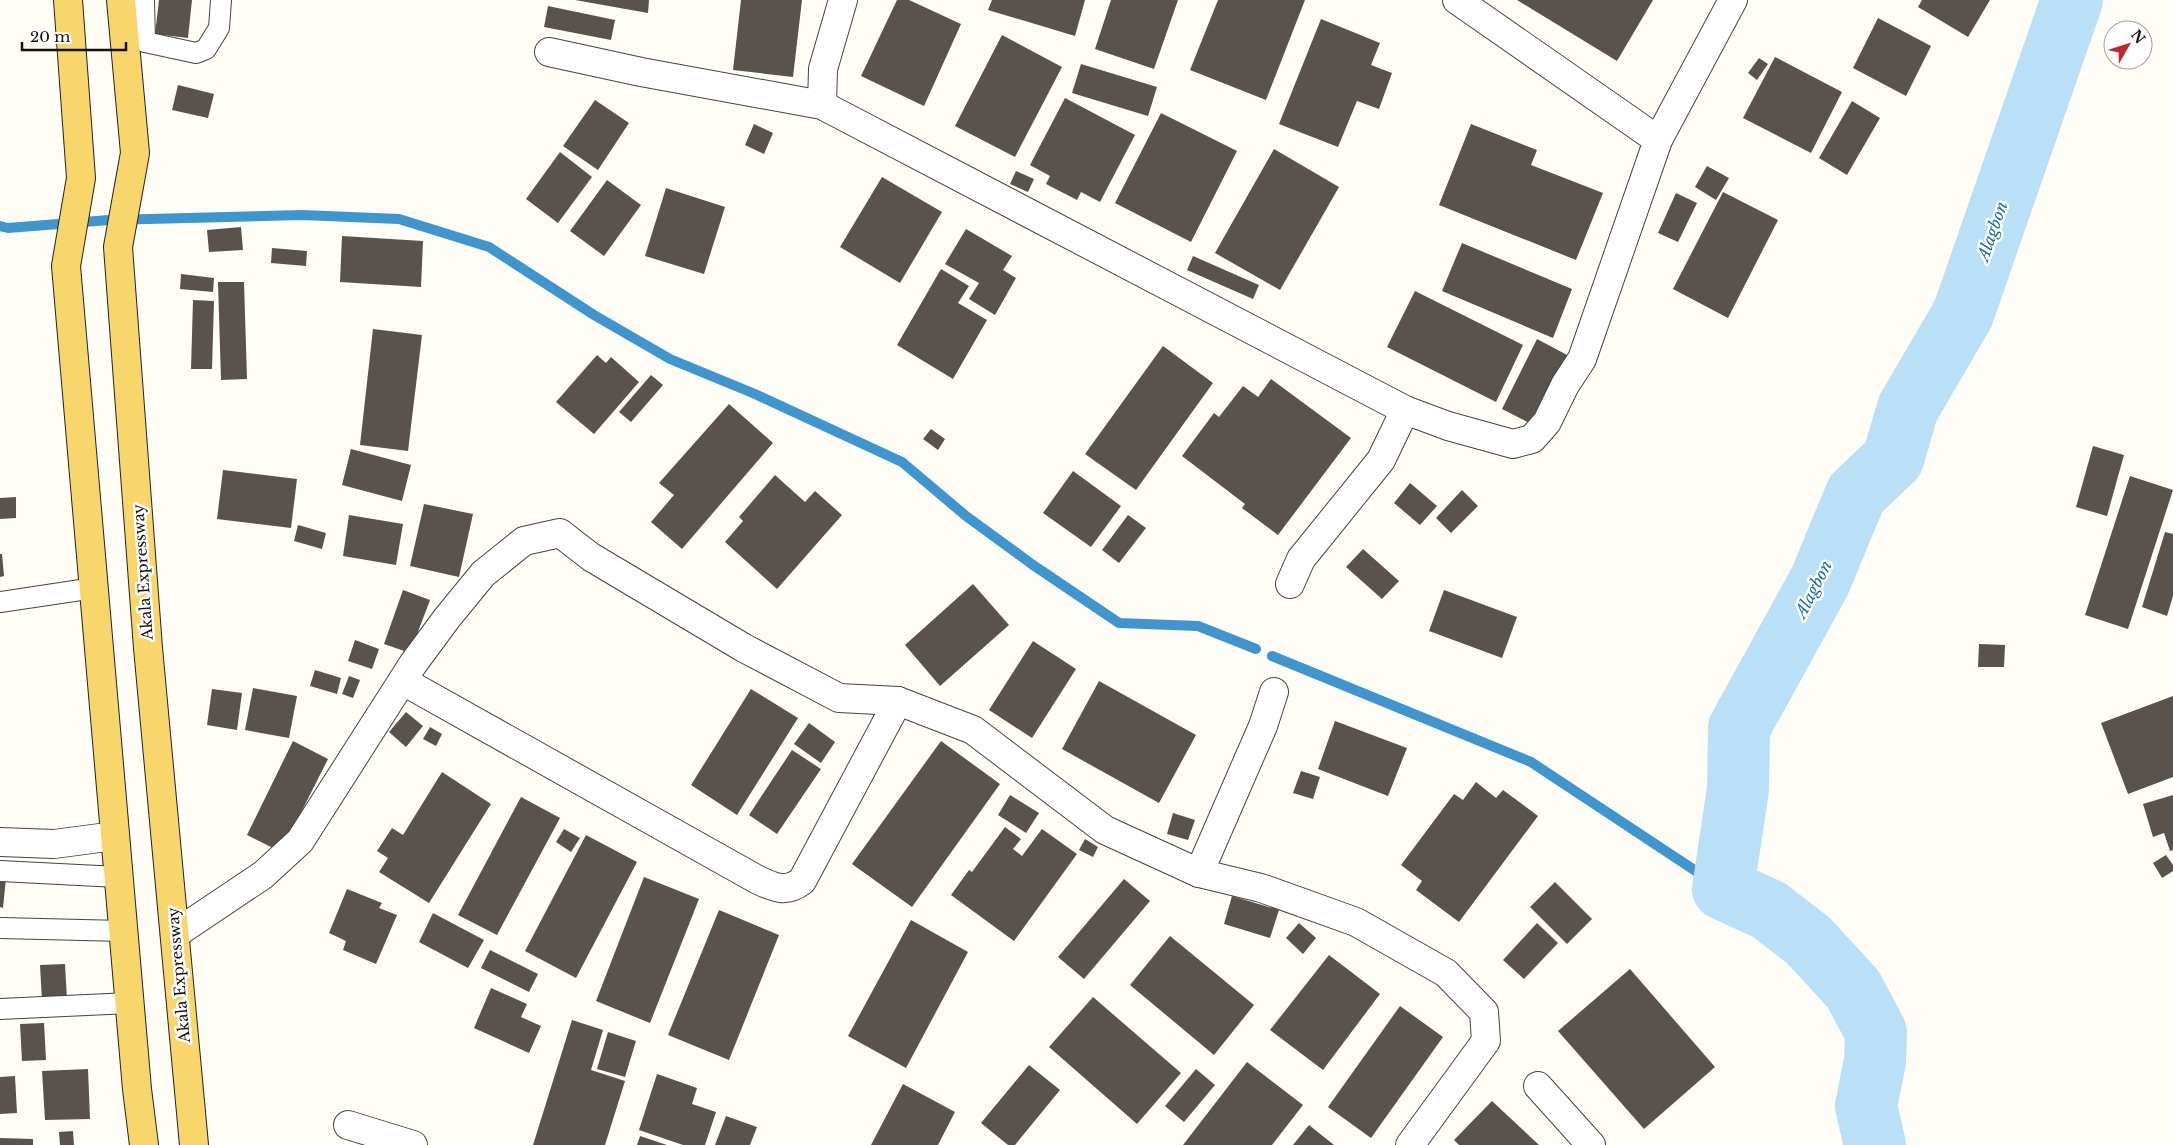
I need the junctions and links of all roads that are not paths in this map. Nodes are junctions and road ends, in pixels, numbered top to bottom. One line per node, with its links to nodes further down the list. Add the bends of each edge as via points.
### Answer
1 (68, 0): 14 (main road, via 81,178 66,266)
2 (144, 0): 8 (lane)
3 (221, 0): 8 (lane, via 219,28 206,49 196,53)
4 (843, 0): 10 (street, via 823,69)
5 (1457, 0): 11 (street)
6 (1733, 0): 11 (street)
7 (122, 11): 8 (lane); 26 (main road, Akala Expressway, via 135,153 118,247 148,648)
8 (145, 42)
9 (549, 52): 10 (street)
10 (822, 105): 12 (street)
11 (1658, 140): 12 (street, via 1582,359 1547,422 1532,439 1512,444)
12 (1405, 410): 13 (street, via 1381,460 1301,559)
13 (1290, 584)
14 (94, 588): 15 (lane); 19 (main road)
15 (0, 602)
16 (403, 681): 18 (street, via 447,618 484,574 524,541 560,533 591,557 735,643 839,698); 18 (street, via 780,889 802,881); 26 (street, via 300,841 263,875)
17 (1274, 692): 22 (street, via 1263,726)
18 (898, 701): 22 (street, via 973,730 1106,830)
19 (115, 836): 20 (street, via 54,844); 23 (main road)
20 (0, 842)
21 (0, 871): 23 (lane)
22 (1200, 873): 34 (street, via 1261,888 1356,922 1446,973 1484,1012 1486,1041)
23 (118, 877): 25 (main road)
24 (0, 928): 25 (lane)
25 (123, 931): 27 (main road)
26 (175, 934): 32 (main road, Akala Expressway)
27 (130, 1003): 28 (lane); 31 (main road)
28 (0, 1009)
29 (1538, 1086): 35 (street)
30 (348, 1124): 33 (street)
31 (144, 1145)
32 (194, 1145)
33 (413, 1145)
34 (1410, 1145)
35 (1591, 1145)

